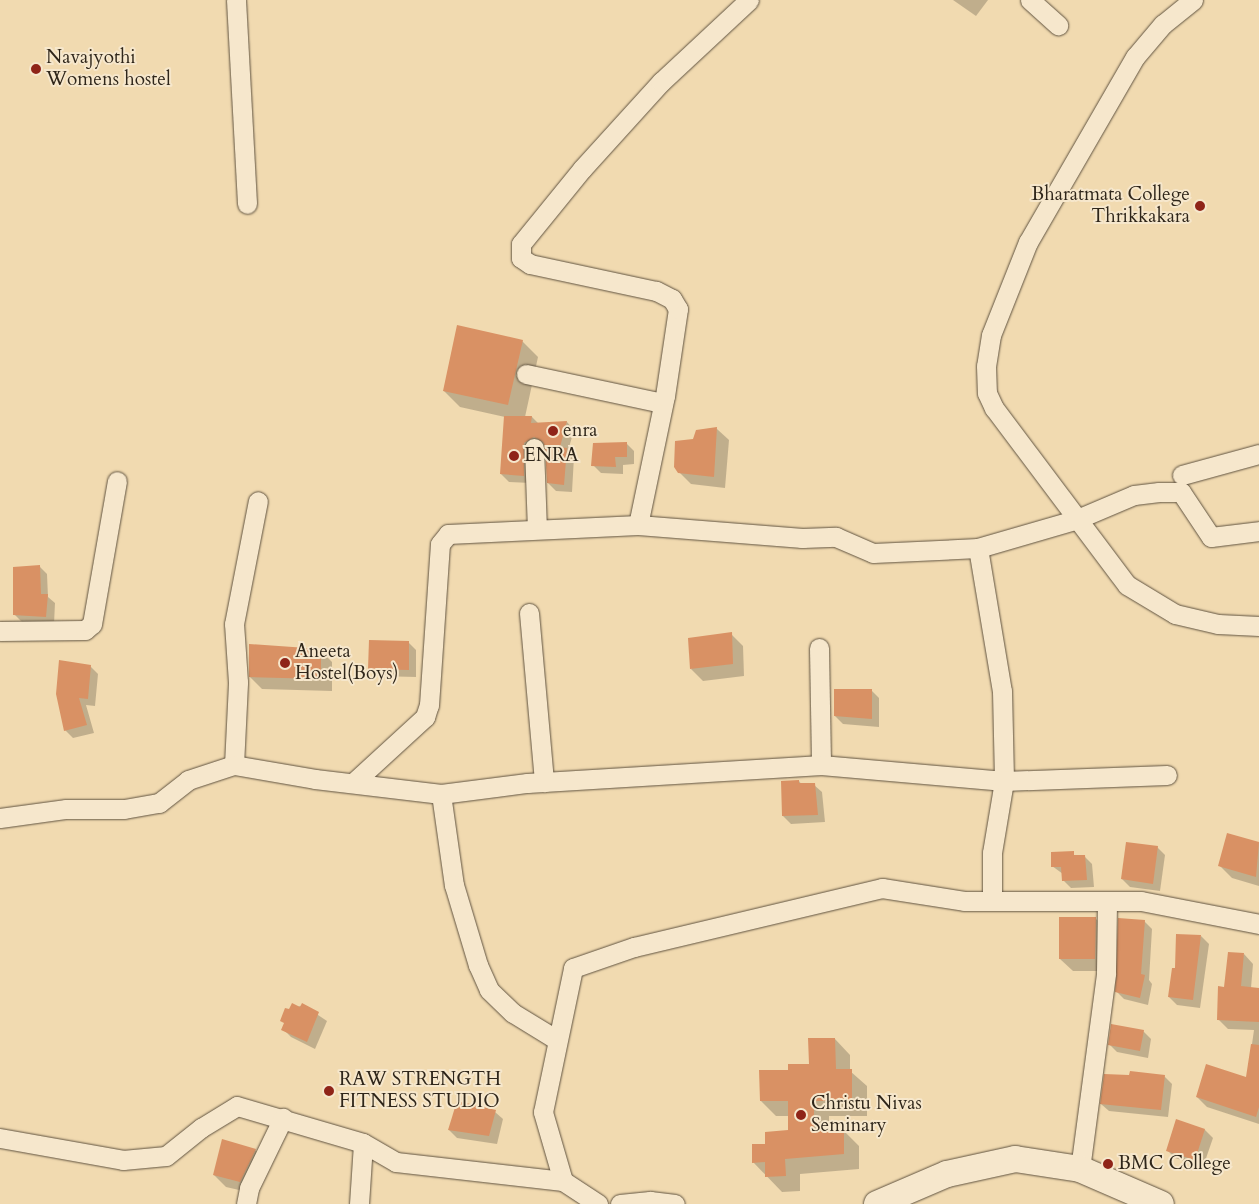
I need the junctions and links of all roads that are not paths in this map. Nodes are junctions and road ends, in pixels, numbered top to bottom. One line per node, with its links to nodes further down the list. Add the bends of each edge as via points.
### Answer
1 (236, 0): 6 (street)
2 (749, 0): 8 (street, via 661,82 582,169 521,244 521,258 530,264 656,291 672,299 678,309)
3 (1030, 0): 5 (street)
4 (1193, 0): 14 (street, via 1163,24 1135,57 1028,242 991,335 986,366 988,393 994,408)
5 (1058, 25)
6 (247, 204)
7 (526, 374): 8 (street)
8 (664, 402): 15 (street)
9 (534, 448): 16 (street)
10 (1259, 454): 11 (street)
11 (1182, 475)
12 (117, 481): 21 (street, via 92,624 85,630)
13 (258, 501): 23 (street, via 234,624 238,682)
14 (1075, 520): 17 (street, via 1134,495 1181,492 1211,537); 18 (street); 20 (street, via 1127,585 1141,597 1174,614 1218,624)
15 (638, 525): 16 (street); 18 (street, via 802,538 836,537 873,554)
16 (537, 528): 28 (street, via 443,537 430,705 425,717)
17 (1259, 531)
18 (978, 548): 26 (street, via 1002,691)
19 (529, 613): 27 (street)
20 (1259, 626)
21 (0, 631)
22 (819, 648): 24 (street)
23 (234, 765): 28 (street); 30 (street, via 188,780 159,803 124,809 66,809)
24 (821, 765): 26 (street); 27 (street)
25 (1167, 775): 26 (street)
26 (1004, 781): 31 (street, via 992,853)
27 (544, 782): 29 (street)
28 (353, 783): 29 (street)
29 (441, 794): 34 (street, via 454,885 478,965 489,990 513,1013)
30 (0, 818)
31 (992, 900): 32 (street); 34 (street, via 964,900 882,888 634,947 573,968)
32 (1107, 900): 33 (street, via 1141,900); 38 (street, via 1106,973)
33 (1259, 924)
34 (557, 1040): 39 (street, via 542,1112)
35 (284, 1118): 36 (street, via 237,1106 201,1128 166,1156 124,1160); 37 (street); 40 (street, via 250,1188)
36 (0, 1138)
37 (363, 1143): 39 (street, via 396,1162); 41 (street)
38 (1080, 1169): 45 (main road, via 1033,1160 999,1161 947,1174); 46 (main road)
39 (563, 1181): 42 (street)
40 (246, 1204)
41 (359, 1204)
42 (598, 1204)
43 (620, 1204): 44 (street, via 650,1201)
44 (675, 1204)
45 (877, 1204)
46 (1161, 1204)

